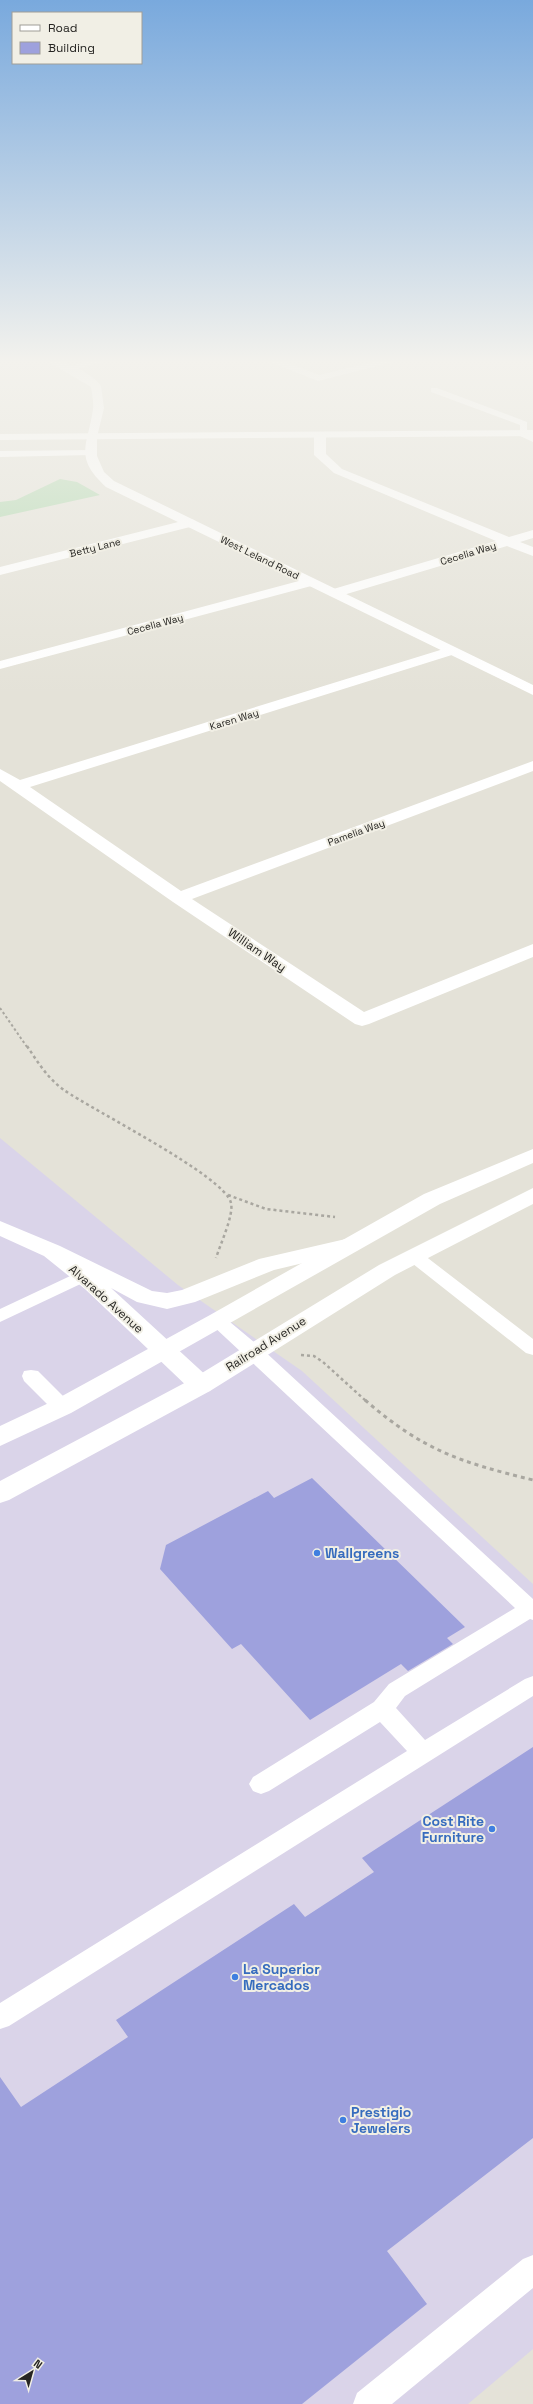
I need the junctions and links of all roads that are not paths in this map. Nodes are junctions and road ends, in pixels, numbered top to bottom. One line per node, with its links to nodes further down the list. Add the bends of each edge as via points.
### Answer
1 (98, 470): 3 (main road, West Leland Road, via 110,484)
2 (337, 470): 5 (main road)
3 (190, 523): 7 (main road, Betty Lane); 8 (main road, West Leland Road)
4 (533, 534): 5 (main road, Cecelia Way)
5 (507, 541): 6 (main road); 9 (main road, Cecelia Way)
6 (533, 552)
7 (0, 571)
8 (310, 582): 9 (main road, West Leland Road); 11 (main road, Cecelia Way)
9 (335, 594): 10 (main road, West Leland Road)
10 (450, 651): 12 (main road, West Leland Road); 15 (main road, Karen Way)
11 (0, 665)
12 (533, 691)
13 (533, 766): 16 (main road, Pamelia Way)
14 (0, 774): 15 (main road, William Way)
15 (18, 786): 16 (main road, William Way)
16 (178, 898): 17 (main road, William Way, via 362,1020)
17 (533, 950)
18 (533, 1155): 21 (main road, via 432,1199)
19 (533, 1195): 23 (main road, Railroad Avenue)
20 (0, 1228): 22 (main road, Alvarado Avenue)
21 (350, 1245): 22 (main road, via 267,1264 187,1297 167,1301 146,1297); 26 (main road)
22 (52, 1251): 24 (main road, Alvarado Avenue)
23 (414, 1256): 27 (lane); 29 (main road, Railroad Avenue, via 354,1289)
24 (83, 1276): 25 (lane); 28 (main road, Alvarado Avenue)
25 (0, 1316)
26 (218, 1322): 28 (main road); 29 (lane)
27 (533, 1349)
28 (162, 1351): 31 (main road, Alvarado Avenue); 32 (main road)
29 (254, 1352): 31 (main road, Railroad Avenue); 35 (lane)
30 (31, 1376): 32 (lane)
31 (200, 1385): 34 (main road, Railroad Avenue)
32 (62, 1407): 33 (main road)
33 (0, 1438)
34 (0, 1493)
35 (532, 1610): 37 (lane, via 397,1690)
36 (533, 1685): 38 (lane)
37 (382, 1709): 38 (lane); 39 (lane)
38 (423, 1753): 40 (lane)
39 (261, 1784)
40 (0, 2017)
41 (533, 2269): 42 (lane)
42 (368, 2404)

